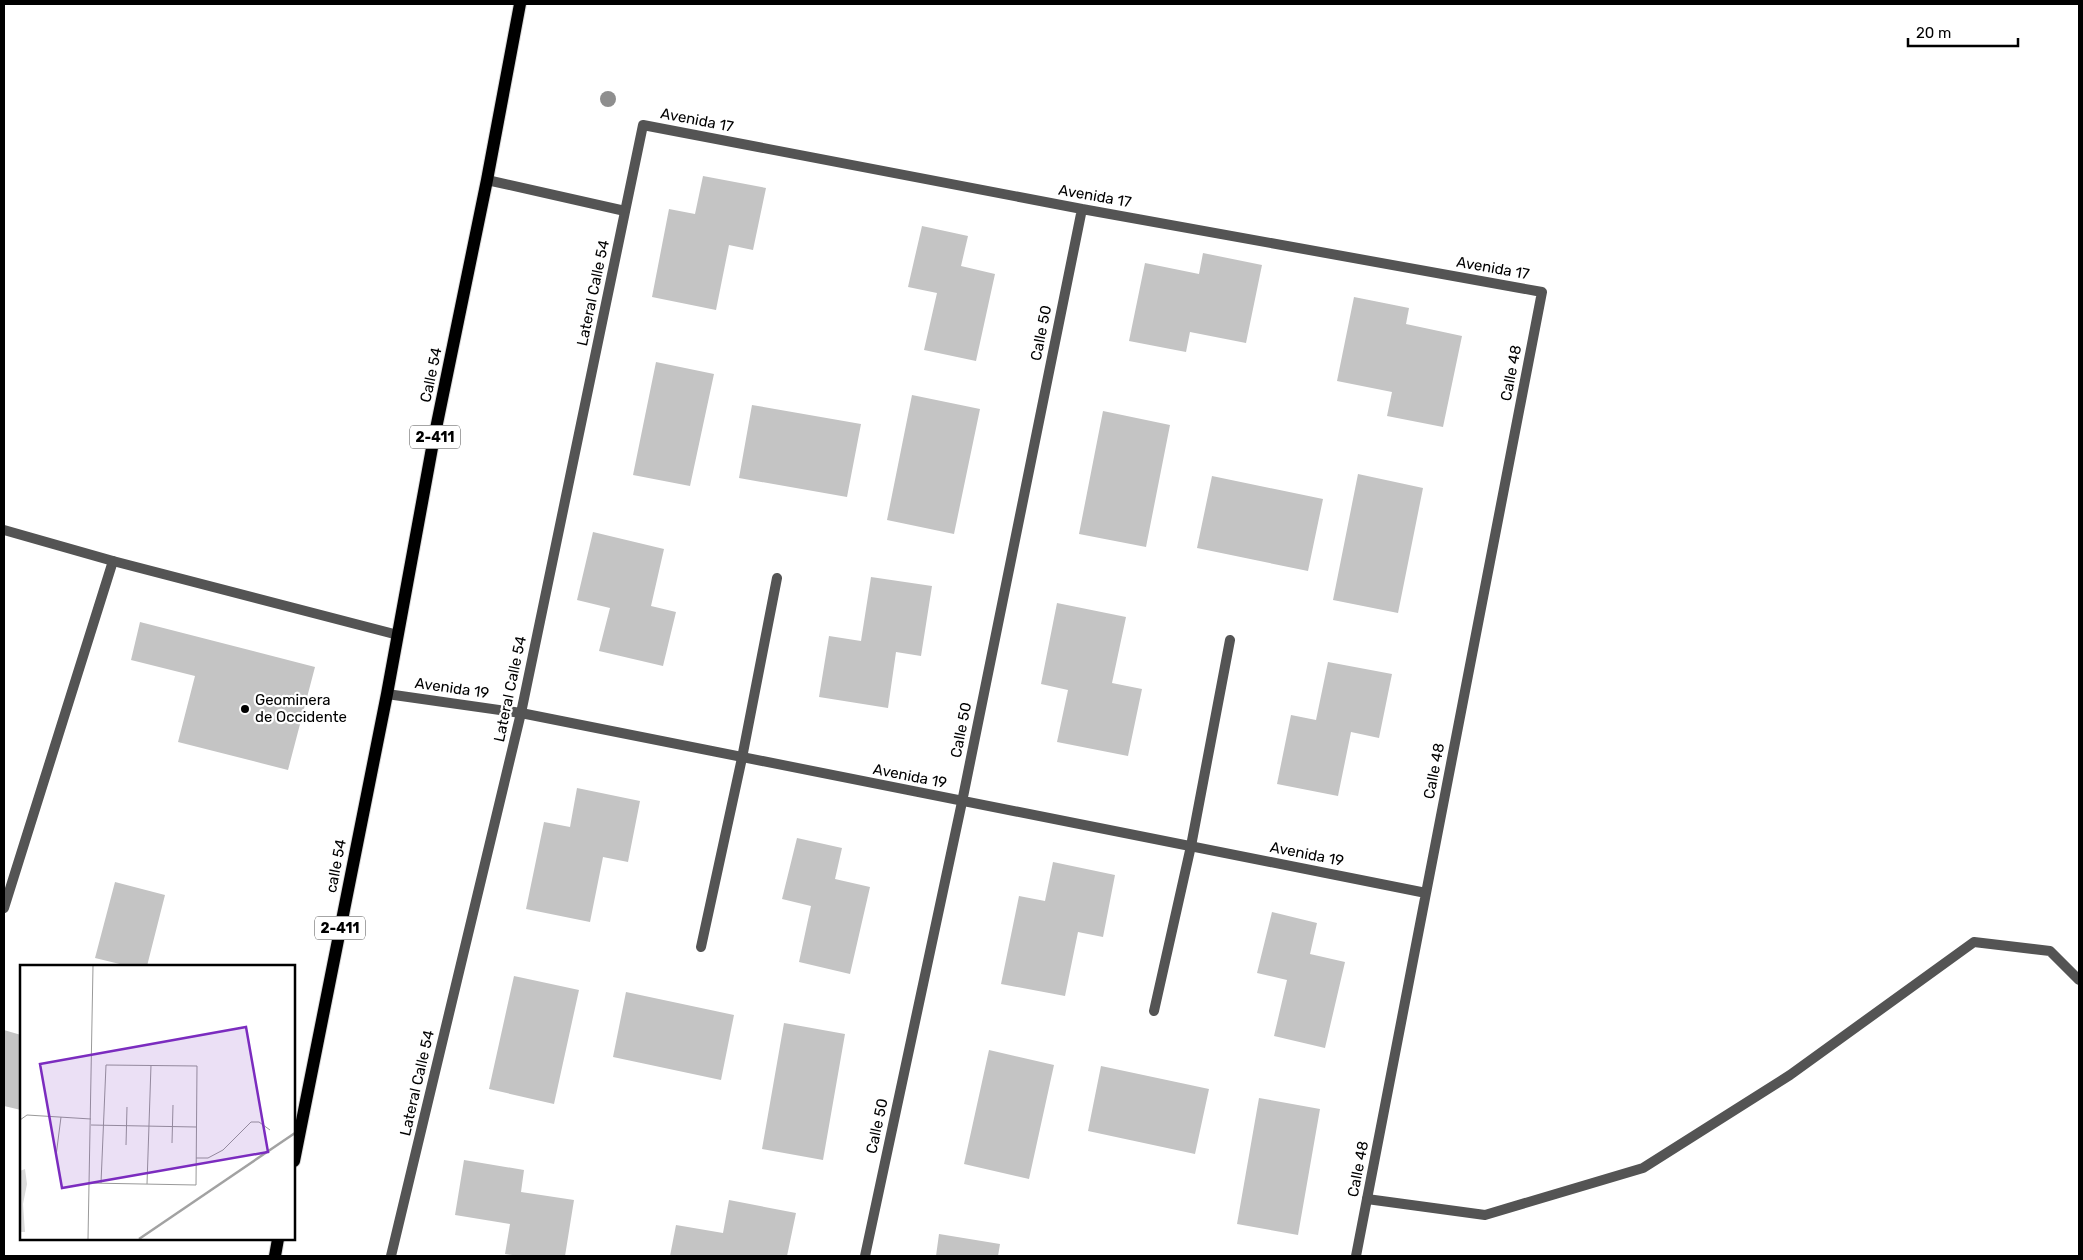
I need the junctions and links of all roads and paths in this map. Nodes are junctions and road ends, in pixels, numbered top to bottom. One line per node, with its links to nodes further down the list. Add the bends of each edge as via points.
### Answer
1 (520, 4): 3 (main road, 2-411)
2 (643, 125): 4 (street, Avenida 17); 5 (street, Lateral Calle 54)
3 (487, 180): 5 (street); 10 (main road, Calle 54 / 2-411)
4 (1082, 208): 6 (street, Avenida 17); 15 (street, Calle 50)
5 (625, 211): 13 (street, Lateral Calle 54)
6 (1542, 292): 17 (street, Calle 48)
7 (4, 530): 8 (street)
8 (113, 561): 10 (street); 18 (street)
9 (777, 578): 14 (street)
10 (398, 635): 12 (main road, Calle 54 / 2-411)
11 (1230, 640): 16 (street)
12 (387, 694): 13 (street, Avenida 19); 22 (main road, calle 54 / 2-411)
13 (521, 713): 14 (street, Avenida 19); 26 (street, Lateral Calle 54)
14 (742, 758): 15 (street, Avenida 19); 19 (street)
15 (962, 802): 16 (street, Avenida 19); 27 (street, Calle 50)
16 (1191, 846): 17 (street, Avenida 19); 21 (street)
17 (1426, 893): 23 (street, Calle 48)
18 (4, 908)
19 (701, 947)
20 (2079, 980): 23 (street, via 2050,950 1974,942 1790,1075 1643,1168 1484,1215)
21 (1154, 1011)
22 (295, 1156)
23 (1367, 1199): 28 (street, Calle 48)
24 (278, 1240): 25 (main road)
25 (275, 1256)
26 (391, 1256)
27 (864, 1256)
28 (1356, 1256)

